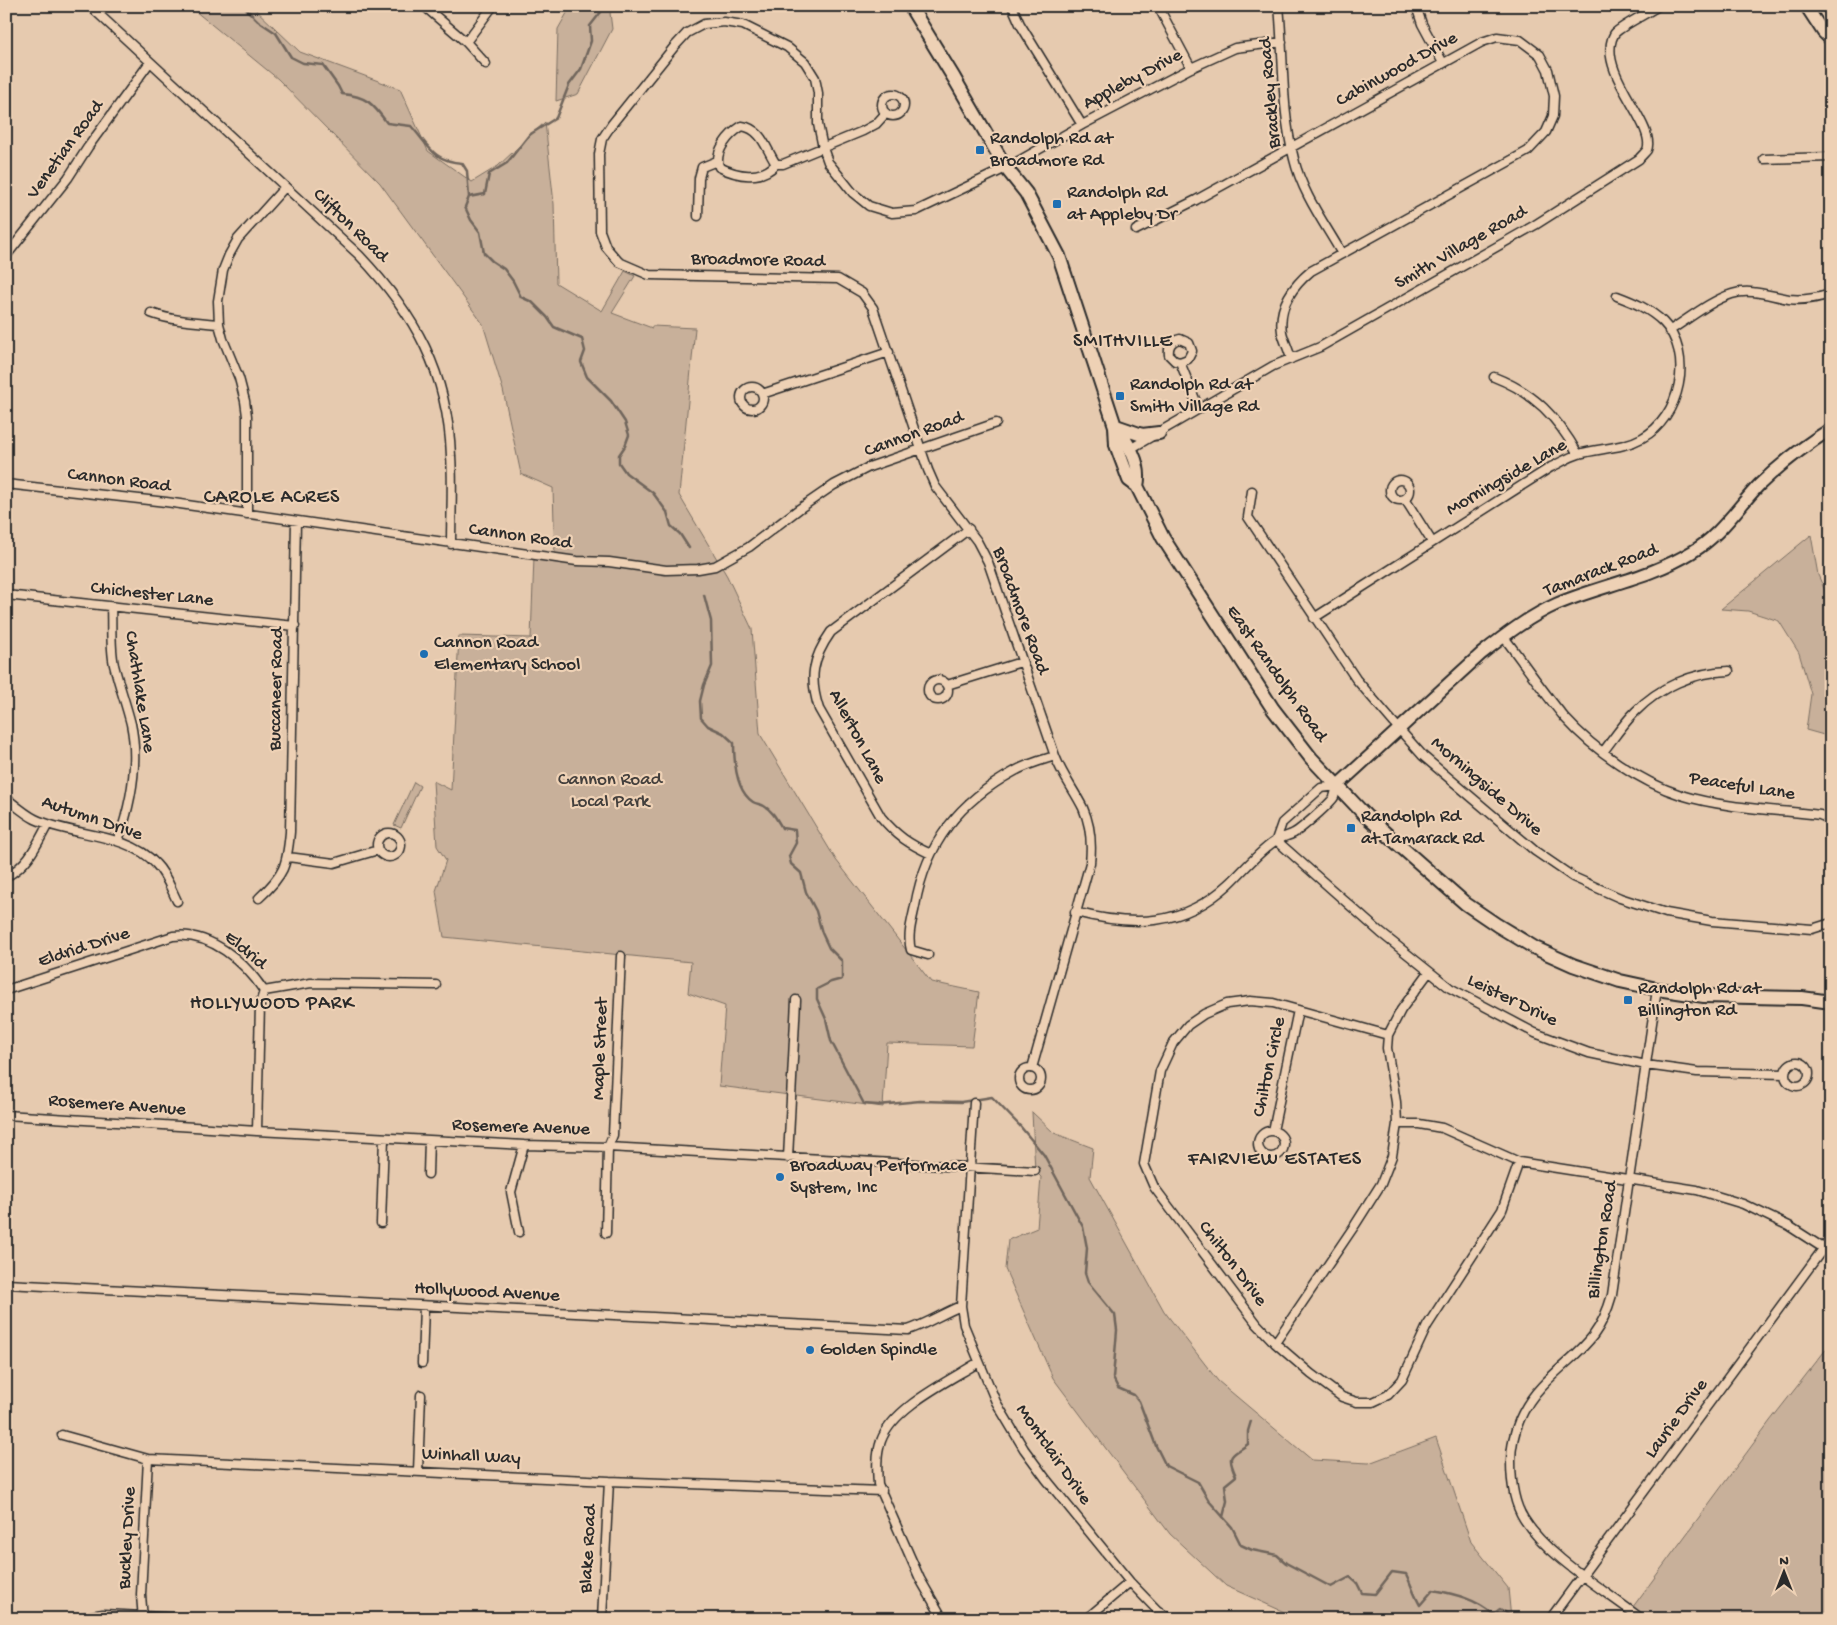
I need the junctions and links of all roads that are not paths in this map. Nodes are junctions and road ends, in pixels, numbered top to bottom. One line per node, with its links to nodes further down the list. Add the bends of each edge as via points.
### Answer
1 (90, 6): 14 (street, Clifton Road)
2 (424, 6): 12 (street)
3 (492, 6): 12 (street)
4 (910, 6): 26 (main road, East Randolph Road)
5 (1012, 6): 19 (street)
6 (1158, 6): 17 (street)
7 (1279, 6): 13 (street, Brackley Road)
8 (1416, 6): 15 (street)
9 (1658, 6): 38 (street, Smith Village Road, via 1614,33 1610,47 1611,61 1619,82 1648,142 1646,151 1639,158 1535,225 1320,347)
10 (1806, 6): 11 (street)
11 (1831, 40)
12 (466, 42): 16 (street)
13 (1282, 42): 17 (street, Appleby Drive, via 1235,48); 21 (street, Brackley Road, via 1285,109)
14 (150, 62): 27 (street, Clifton Road); 31 (street, Venetian Road, via 68,178)
15 (1443, 63): 21 (street, Cabinwood Drive); 30 (street, Cabinwood Drive, via 1497,37 1520,40 1532,47 1548,70 1554,96 1553,116 1546,132 1528,150)
16 (486, 64)
17 (1190, 68): 19 (street, Appleby Drive)
18 (886, 112): 20 (street, via 876,124 864,131)
19 (1082, 125): 26 (street, Appleby Drive)
20 (823, 148): 25 (street); 26 (street, Broadmore Road, via 828,162 853,193 869,206 892,213 916,211); 37 (street, Broadmore Road, via 815,78 805,62 787,47 743,25 724,22 704,24 688,33 674,47 602,139 599,154 600,231 606,247 619,262 649,275 838,279 862,293 874,308)
21 (1292, 148): 29 (street, Cabinwood Drive); 30 (street, Brackley Road, via 1307,193)
22 (1831, 157): 23 (street)
23 (1764, 158)
24 (717, 161): 25 (street, via 719,167 741,175 761,174); 25 (street, via 724,142 742,126 756,131); 28 (street, via 702,167)
25 (776, 164)
26 (1006, 168): 44 (main road, East Randolph Road, via 1026,193 1059,256)
27 (285, 187): 35 (street, via 238,239 229,255 218,301); 58 (street, Clifton Road, via 380,278 404,309 429,355 438,378 448,424)
28 (698, 216)
29 (1136, 230)
30 (1342, 254): 38 (street, Cabinwood Drive, via 1296,283 1286,302 1282,332)
31 (6, 256)
32 (1831, 294): 36 (street, via 1804,300 1760,292 1733,293)
33 (1617, 296): 36 (street, Morningside Lane, via 1643,306 1664,322)
34 (151, 313): 35 (street, via 178,320)
35 (220, 324): 54 (street, via 245,401)
36 (1669, 331): 49 (street, Morningside Lane, via 1675,340 1680,363 1679,386 1671,409 1643,438 1620,447)
37 (888, 352): 41 (street); 47 (street, Broadmore Road)
38 (1292, 359): 42 (street, Smith Village Road, via 1273,366)
39 (1180, 362): 42 (street)
40 (1494, 377): 49 (street, via 1520,389 1547,409 1566,432)
41 (762, 394)
42 (1199, 409): 46 (street, Smith Village Road)
43 (996, 423): 47 (street, Cannon Road)
44 (1115, 426): 46 (main road, via 1142,435); 48 (main road, East Randolph Road); 51 (main road, East Randolph Road, via 1116,445 1129,480)
45 (1831, 429): 63 (street, Tamarack Road, via 1782,464 1720,530 1694,552 1658,570 1558,604)
46 (1159, 433): 48 (street, Smith Village Road)
47 (921, 448): 56 (street, Broadmore Road, via 935,486); 58 (street, Cannon Road, via 869,467 834,486 749,548 715,566 698,570 577,562)
48 (1130, 449): 51 (main road, East Randolph Road, via 1139,475)
49 (1578, 454): 57 (street, Morningside Lane, via 1551,467)
50 (6, 484): 54 (street, Cannon Road)
51 (1137, 486): 70 (main road, East Randolph Road, via 1162,538 1273,709)
52 (1252, 491): 61 (street, Morningside Drive, via 1248,517)
53 (1405, 499): 57 (street)
54 (247, 514): 55 (street, Cannon Road)
55 (296, 521): 58 (street, Cannon Road); 62 (street, Buccaneer Road)
56 (969, 529): 64 (street, Broadmore Road, via 988,562); 77 (street, Allerton Lane, via 831,632 820,648 813,671 814,694 819,709 881,817 909,844)
57 (1432, 542): 61 (street, Morningside Lane)
58 (451, 544)
59 (6, 595): 60 (street, Chichester Lane)
60 (111, 607): 62 (street, Chichester Lane); 75 (street, Chathlake Lane, via 114,663 131,725 134,755 131,794)
61 (1314, 618): 67 (street, Morningside Drive, via 1356,679)
62 (295, 626): 78 (street, Buccaneer Road)
63 (1503, 636): 67 (street, Tamarack Road); 68 (street, Peaceful Lane, via 1566,718)
64 (1021, 662): 66 (street); 69 (street, Broadmore Road)
65 (1729, 671): 68 (street, via 1697,675 1658,693 1635,712)
66 (947, 686)
67 (1399, 729): 70 (street, Tamarack Road); 83 (street, Morningside Drive, via 1423,756 1535,851 1574,876 1620,898 1666,913 1712,921 1812,929)
68 (1603, 752): 72 (street, Peaceful Lane, via 1635,775 1681,795 1728,805 1820,815)
69 (1054, 756): 77 (street, via 1017,770 979,794 955,817); 82 (street, Broadmore Road, via 1084,809 1090,832 1090,863)
70 (1337, 786): 74 (street, Tamarack Road, via 1333,798 1296,832); 74 (street, Tamarack Road, via 1321,788 1282,822); 90 (main road, East Randolph Road, via 1427,871 1497,925 1574,966 1620,982)
71 (6, 798): 73 (street, Autumn Drive)
72 (1831, 820)
73 (48, 824): 75 (street, Autumn Drive); 79 (street, via 28,859)
74 (1276, 840): 82 (street, Tamarack Road, via 1227,886 1204,903 1173,917 1128,922); 87 (street, Leister Drive)
75 (118, 841): 81 (street, Autumn Drive, via 141,851 157,864)
76 (378, 850): 78 (street, via 334,863)
77 (931, 854): 85 (street, via 917,894 908,940 911,950)
78 (288, 857): 80 (street, via 282,874)
79 (6, 877)
80 (259, 898)
81 (177, 901)
82 (1075, 912): 97 (street, Broadmore Road)
83 (1831, 923)
84 (172, 936): 89 (street, Eldrid Drive); 91 (street, Eldrid, via 205,939 226,950)
85 (928, 955)
86 (621, 956): 107 (street, Maple Street, via 613,1135)
87 (1429, 972): 95 (street, via 1401,1010); 96 (street, Leister Drive, via 1473,1002 1535,1033 1589,1052)
88 (436, 985): 91 (street, via 311,983)
89 (6, 990)
90 (1657, 990): 93 (main road, East Randolph Road, via 1704,996 1802,998); 96 (street, Billington Road)
91 (264, 991): 102 (street, via 260,1004)
92 (796, 1000): 108 (street)
93 (1830, 1003)
94 (1298, 1010): 95 (street, Chilton Drive); 103 (street, Chilton Circle); 123 (street, Chilton Drive, via 1250,1001 1227,1004 1188,1025 1173,1043 1160,1071 1144,1164 1154,1187 1257,1324)
95 (1388, 1035): 101 (street)
96 (1646, 1065): 98 (street, Leister Drive, via 1697,1072); 113 (street, Billington Road)
97 (1032, 1068)
98 (1785, 1074)
99 (974, 1103): 110 (street, Montclair Drive)
100 (6, 1115): 102 (street, Rosemere Avenue)
101 (1396, 1124): 109 (street, via 1442,1128); 123 (street, via 1392,1156 1381,1184)
102 (257, 1131): 104 (street, Rosemere Avenue)
103 (1273, 1131)
104 (384, 1138): 105 (street, Rosemere Avenue); 114 (street)
105 (429, 1140): 106 (street, Rosemere Avenue); 112 (street)
106 (524, 1145): 107 (street, Rosemere Avenue); 115 (street, via 511,1192)
107 (608, 1147): 108 (street, Rosemere Avenue); 116 (street, Maple Street)
108 (788, 1158): 110 (street, Rosemere Avenue)
109 (1519, 1162): 113 (street); 123 (street, Chilton Drive, via 1502,1210 1427,1326 1402,1380 1388,1394 1373,1402 1357,1402 1342,1397)
110 (969, 1168): 111 (street, Rosemere Avenue); 122 (street, Montclair Drive)
111 (1034, 1171)
112 (428, 1174)
113 (1629, 1180): 118 (street, via 1697,1190 1743,1204 1789,1226); 132 (street, Billington Road, via 1612,1294 1601,1326 1588,1343 1542,1385 1527,1405 1511,1448 1511,1480 1523,1518 1542,1543)
114 (380, 1223)
115 (519, 1232)
116 (606, 1233)
117 (1831, 1238): 118 (street, Laurie Drive)
118 (1823, 1249): 119 (street); 132 (street, Laurie Drive)
119 (1831, 1253)
120 (6, 1284): 121 (street, Hollywood Avenue)
121 (424, 1306): 122 (street, Hollywood Avenue, via 908,1330); 125 (street)
122 (961, 1306): 124 (street, Montclair Drive, via 964,1325)
123 (1275, 1343)
124 (979, 1362): 131 (street, via 914,1402 895,1418 881,1440 878,1456 878,1484); 133 (street, Montclair Drive, via 996,1402 1024,1448)
125 (422, 1363)
126 (421, 1394): 129 (street)
127 (62, 1436): 128 (street, Winhall Way)
128 (148, 1459): 129 (street, Winhall Way); 134 (street, Buckley Drive, via 141,1595)
129 (418, 1470): 130 (street, Winhall Way)
130 (609, 1481): 131 (street, Winhall Way); 138 (street, Blake Road)
131 (882, 1491): 139 (street, via 920,1579)
132 (1582, 1574): 135 (street, Billington Road); 142 (street, Laurie Drive)
133 (1130, 1582): 140 (street); 141 (street, Montclair Drive)
134 (143, 1617): 136 (street, via 103,1614); 137 (street)
135 (1639, 1617)
136 (74, 1619)
137 (203, 1619)
138 (602, 1619)
139 (943, 1619)
140 (1086, 1619)
141 (1170, 1619)
142 (1550, 1619)

